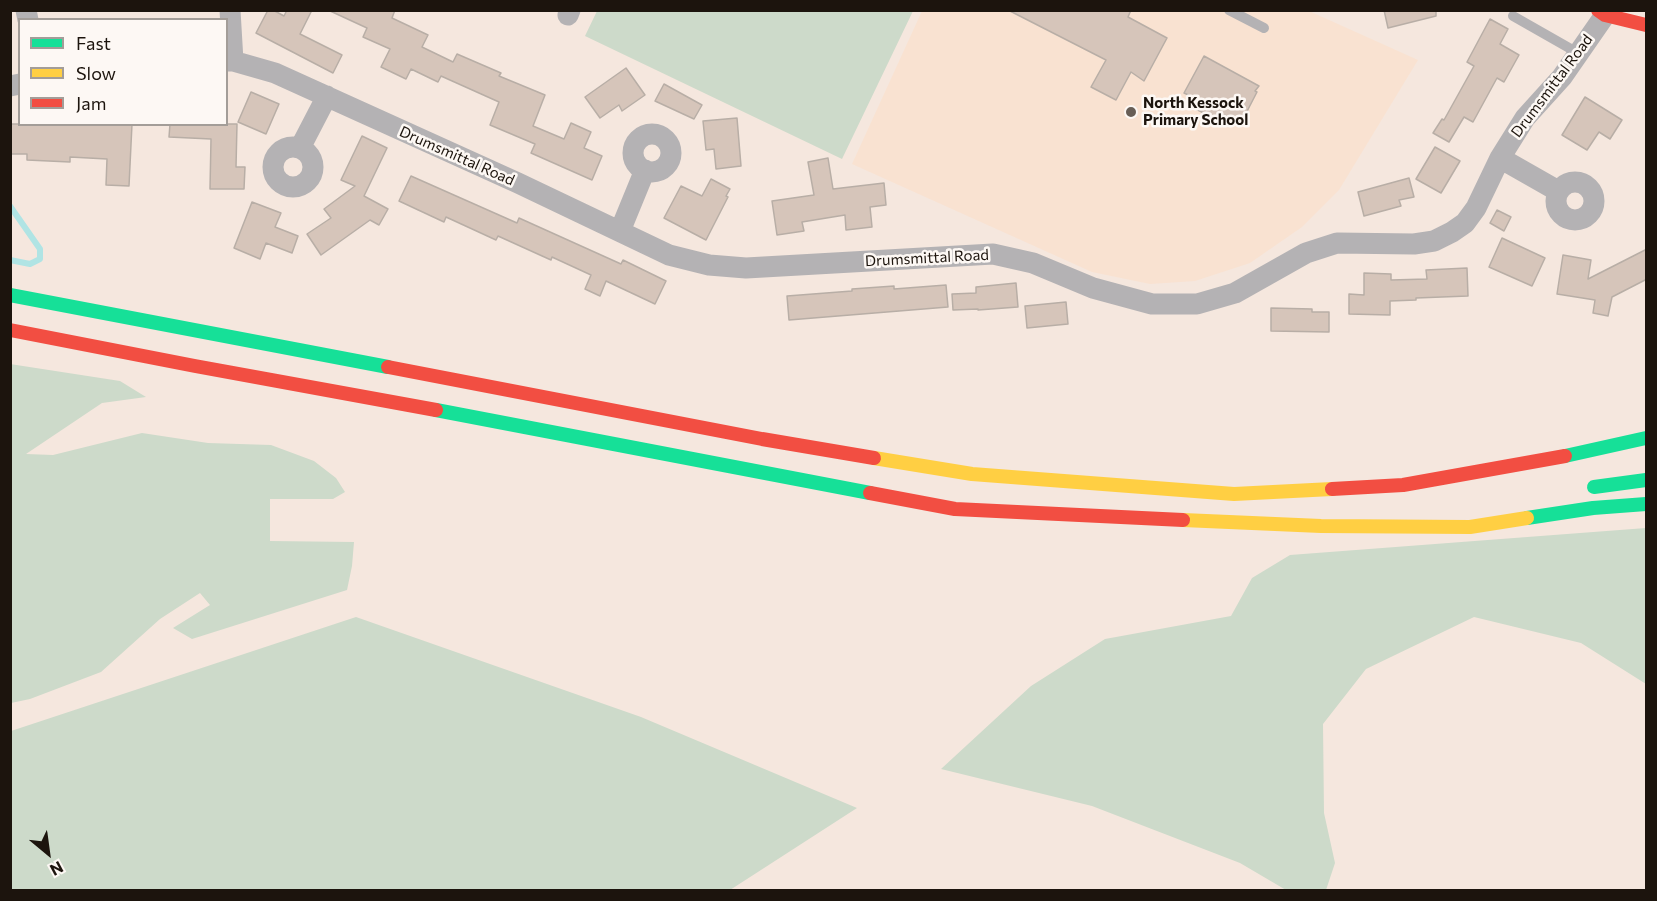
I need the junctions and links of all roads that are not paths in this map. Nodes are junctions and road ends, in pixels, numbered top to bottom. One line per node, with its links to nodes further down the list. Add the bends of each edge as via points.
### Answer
1 (230, 10): 8 (street, Drumsmittal Road)
2 (1229, 10): 6 (lane)
3 (1602, 13): 5 (main road); 7 (street, Drumsmittal Road)
4 (1513, 16): 7 (lane)
5 (1647, 25)
6 (1264, 28)
7 (1578, 53): 11 (street, Drumsmittal Road, via 1525,118)
8 (230, 61): 9 (street, Drumsmittal Road, via 275,73)
9 (327, 96): 10 (street); 14 (street, Drumsmittal Road)
10 (300, 148)
11 (1500, 158): 13 (street); 14 (street, Drumsmittal Road, via 1465,223 1434,241 1337,243 1306,253 1235,293 1197,304 1152,304 1093,288 1033,262 993,254 746,268 710,265 669,255)
12 (645, 170): 14 (street)
13 (1558, 191)
14 (620, 231)
15 (10, 295): 17 (main road, via 762,439 972,474 1234,494 1369,487 1403,485)
16 (10, 330): 22 (main road, via 955,509)
17 (1647, 438)
18 (1647, 480): 19 (main road)
19 (1577, 490)
20 (1647, 504): 22 (main road, via 1470,527)
21 (1414, 513): 22 (main road)
22 (1322, 526)

